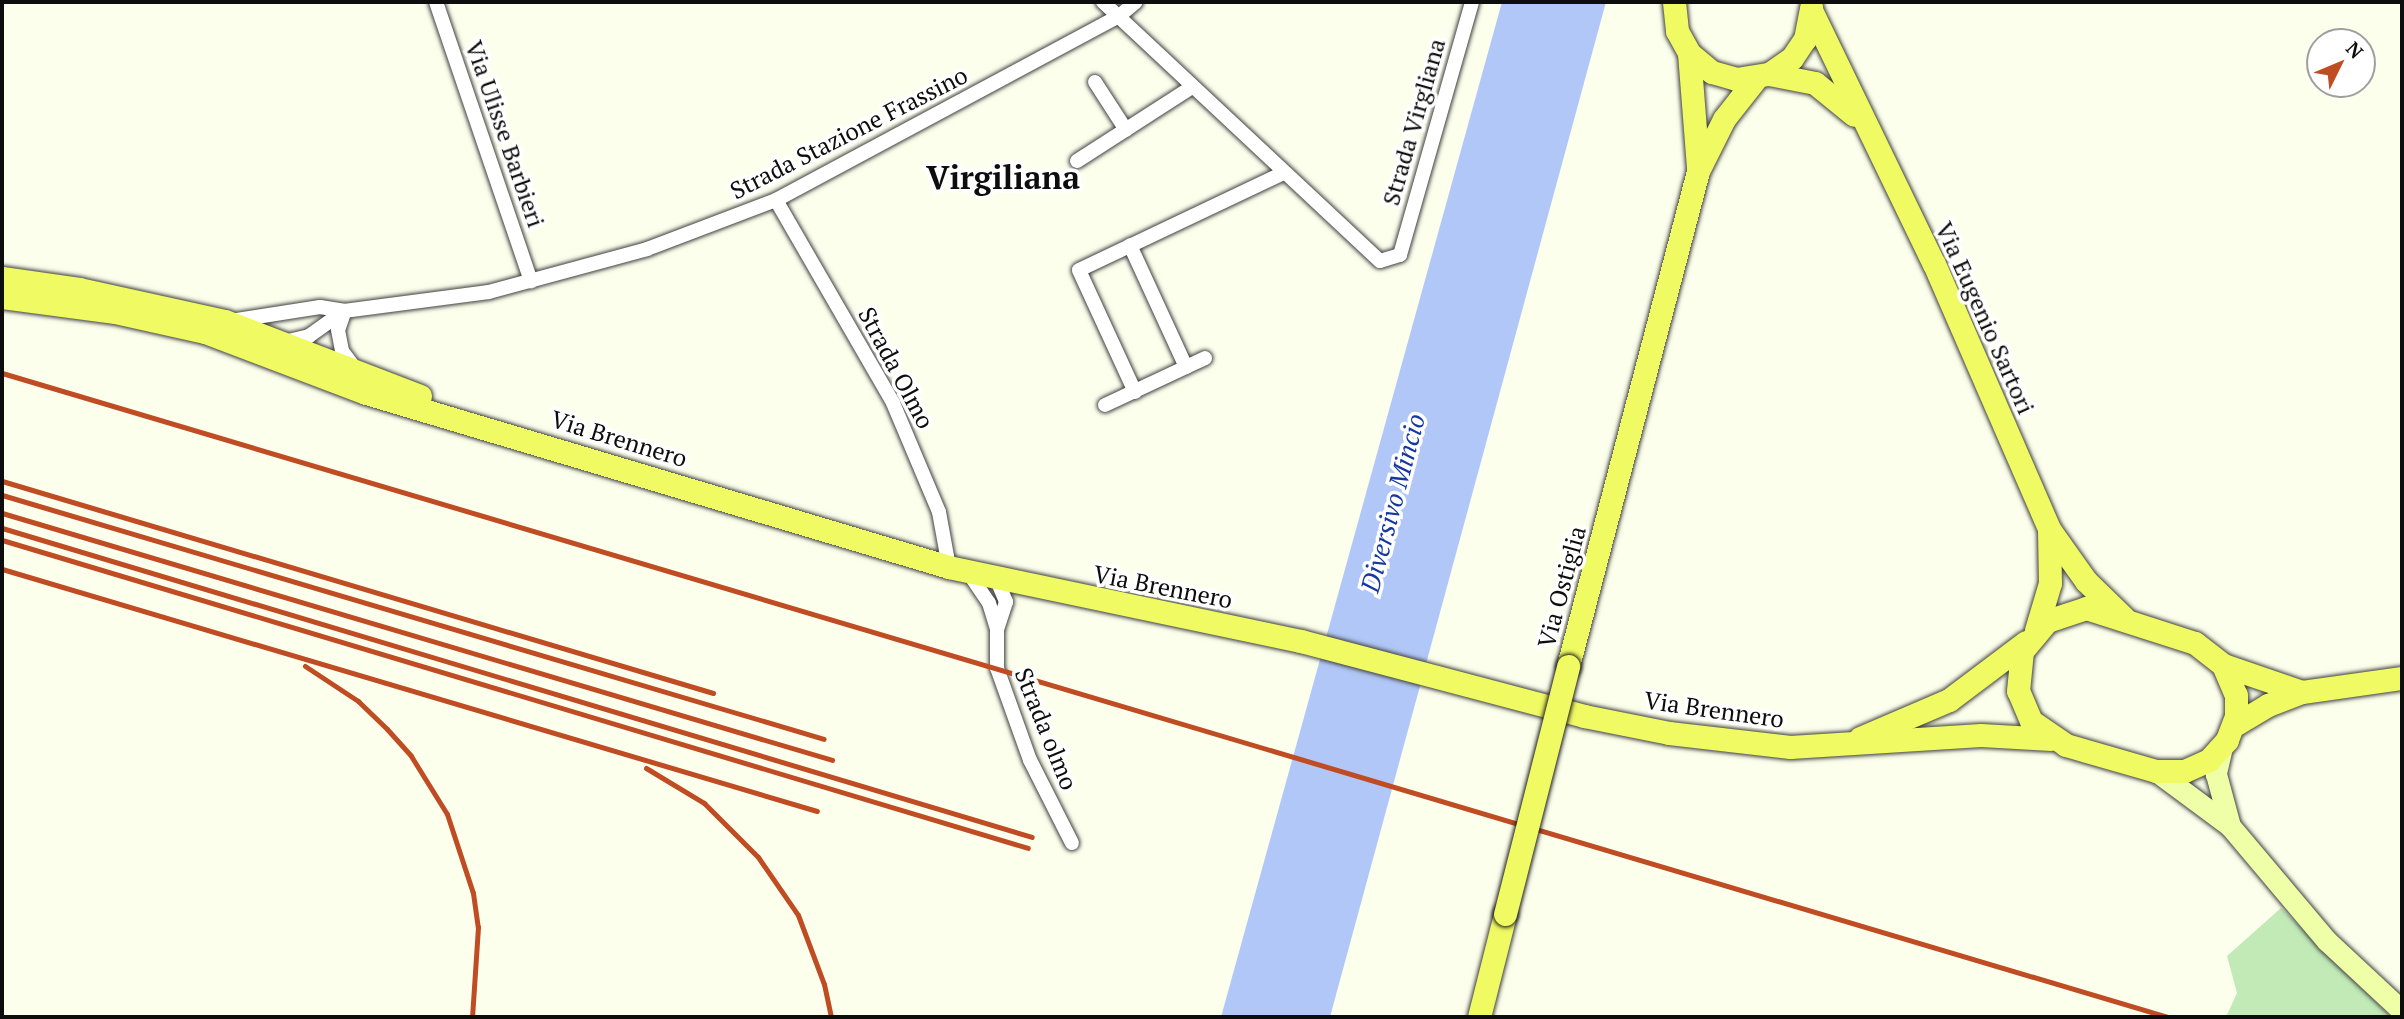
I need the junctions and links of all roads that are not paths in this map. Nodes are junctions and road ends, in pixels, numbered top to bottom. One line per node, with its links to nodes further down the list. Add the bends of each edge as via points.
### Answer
1 (436, 2): 20 (street, Via Ulisse Barbieri)
2 (1103, 2): 7 (street)
3 (1136, 2): 7 (street)
4 (1472, 2): 16 (street, Strada Virgliana, via 1400,255 1380,261)
5 (1674, 2): 8 (main road, via 1677,31)
6 (1811, 6): 9 (main road, Via Ostiglia, via 1807,33 1797,52); 13 (main road, Via Eugenio Sartori)
7 (1118, 17): 11 (street); 17 (street, Strada Stazione Frassino)
8 (1689, 53): 9 (main road, Via Eugenio Sartori, via 1720,75); 15 (main road, Via Ostiglia)
9 (1763, 76): 13 (main road, Via Eugenio Sartori, via 1815,83); 15 (main road, Via Ostiglia, via 1724,119)
10 (1095, 82): 12 (street)
11 (1192, 87): 12 (street); 16 (street)
12 (1126, 130): 14 (street)
13 (1870, 131): 34 (main road, Via Eugenio Sartori, via 1934,264)
14 (1077, 162)
15 (1698, 171): 51 (main road, Via Ostiglia, bridge)
16 (1283, 173): 18 (street)
17 (776, 200): 20 (street, Strada Stazione Frassino, via 647,249); 35 (street, Strada Olmo, via 893,403)
18 (1130, 245): 29 (street); 31 (street, via 1079,270)
19 (2, 278): 25 (main road, Via Brennero, via 79,289)
20 (531, 281): 23 (street, Strada Stazione Frassino, via 489,292)
21 (2, 298): 24 (main road, Via Brennero)
22 (306, 310): 23 (street, Strada Stazione Frassino); 25 (street, Strada Stazione Frassino); 26 (street, via 292,323)
23 (344, 311): 26 (street, via 309,336); 30 (street, via 338,330 342,351)
24 (115, 312): 26 (street, via 138,310 261,342); 28 (main road, Via Brennero, via 205,332)
25 (225, 321): 26 (main road, Via Brennero)
26 (288, 342): 28 (street); 30 (main road, Via Brennero)
27 (1205, 358): 29 (street)
28 (301, 365): 33 (main road, Via Brennero, via 366,393)
29 (1186, 367): 31 (street)
30 (356, 370): 33 (main road, Via Brennero)
31 (1135, 392): 32 (street)
32 (1105, 405)
33 (484, 425): 35 (main road, Via Brennero)
34 (2049, 529): 37 (main road, Via Eugenio Sartori, via 2086,581); 39 (main road, Via Eugenio Sartori, via 2050,583)
35 (958, 570): 36 (main road, Via Brennero); 38 (street, Strada olmo, via 983,592)
36 (996, 578): 38 (street, Strada olmo, via 1006,602); 45 (main road, Via Brennero, via 1301,640 1669,733 1790,747)
37 (2124, 618): 39 (main road, via 2077,609 2059,614); 40 (main road, via 2195,643)
38 (997, 629): 49 (street, Strada olmo, via 994,651 1006,699 1030,760)
39 (2032, 635): 44 (main road, via 2018,663 2018,691 2031,721); 45 (main road, Via Brennero, via 1949,700)
40 (2222, 665): 42 (main road); 43 (main road, via 2236,695)
41 (2402, 678): 42 (main road)
42 (2302, 692): 43 (main road)
43 (2233, 726): 46 (main road)
44 (2050, 738): 45 (main road, Via Brennero, via 2006,735); 47 (main road)
45 (1844, 744)
46 (2222, 747): 47 (main road, via 2190,769); 48 (main road, via 2216,774)
47 (2156, 771): 48 (main road)
48 (2230, 826): 50 (main road, via 2327,941)
49 (1072, 843)
50 (2402, 1011)
51 (1479, 1017)

